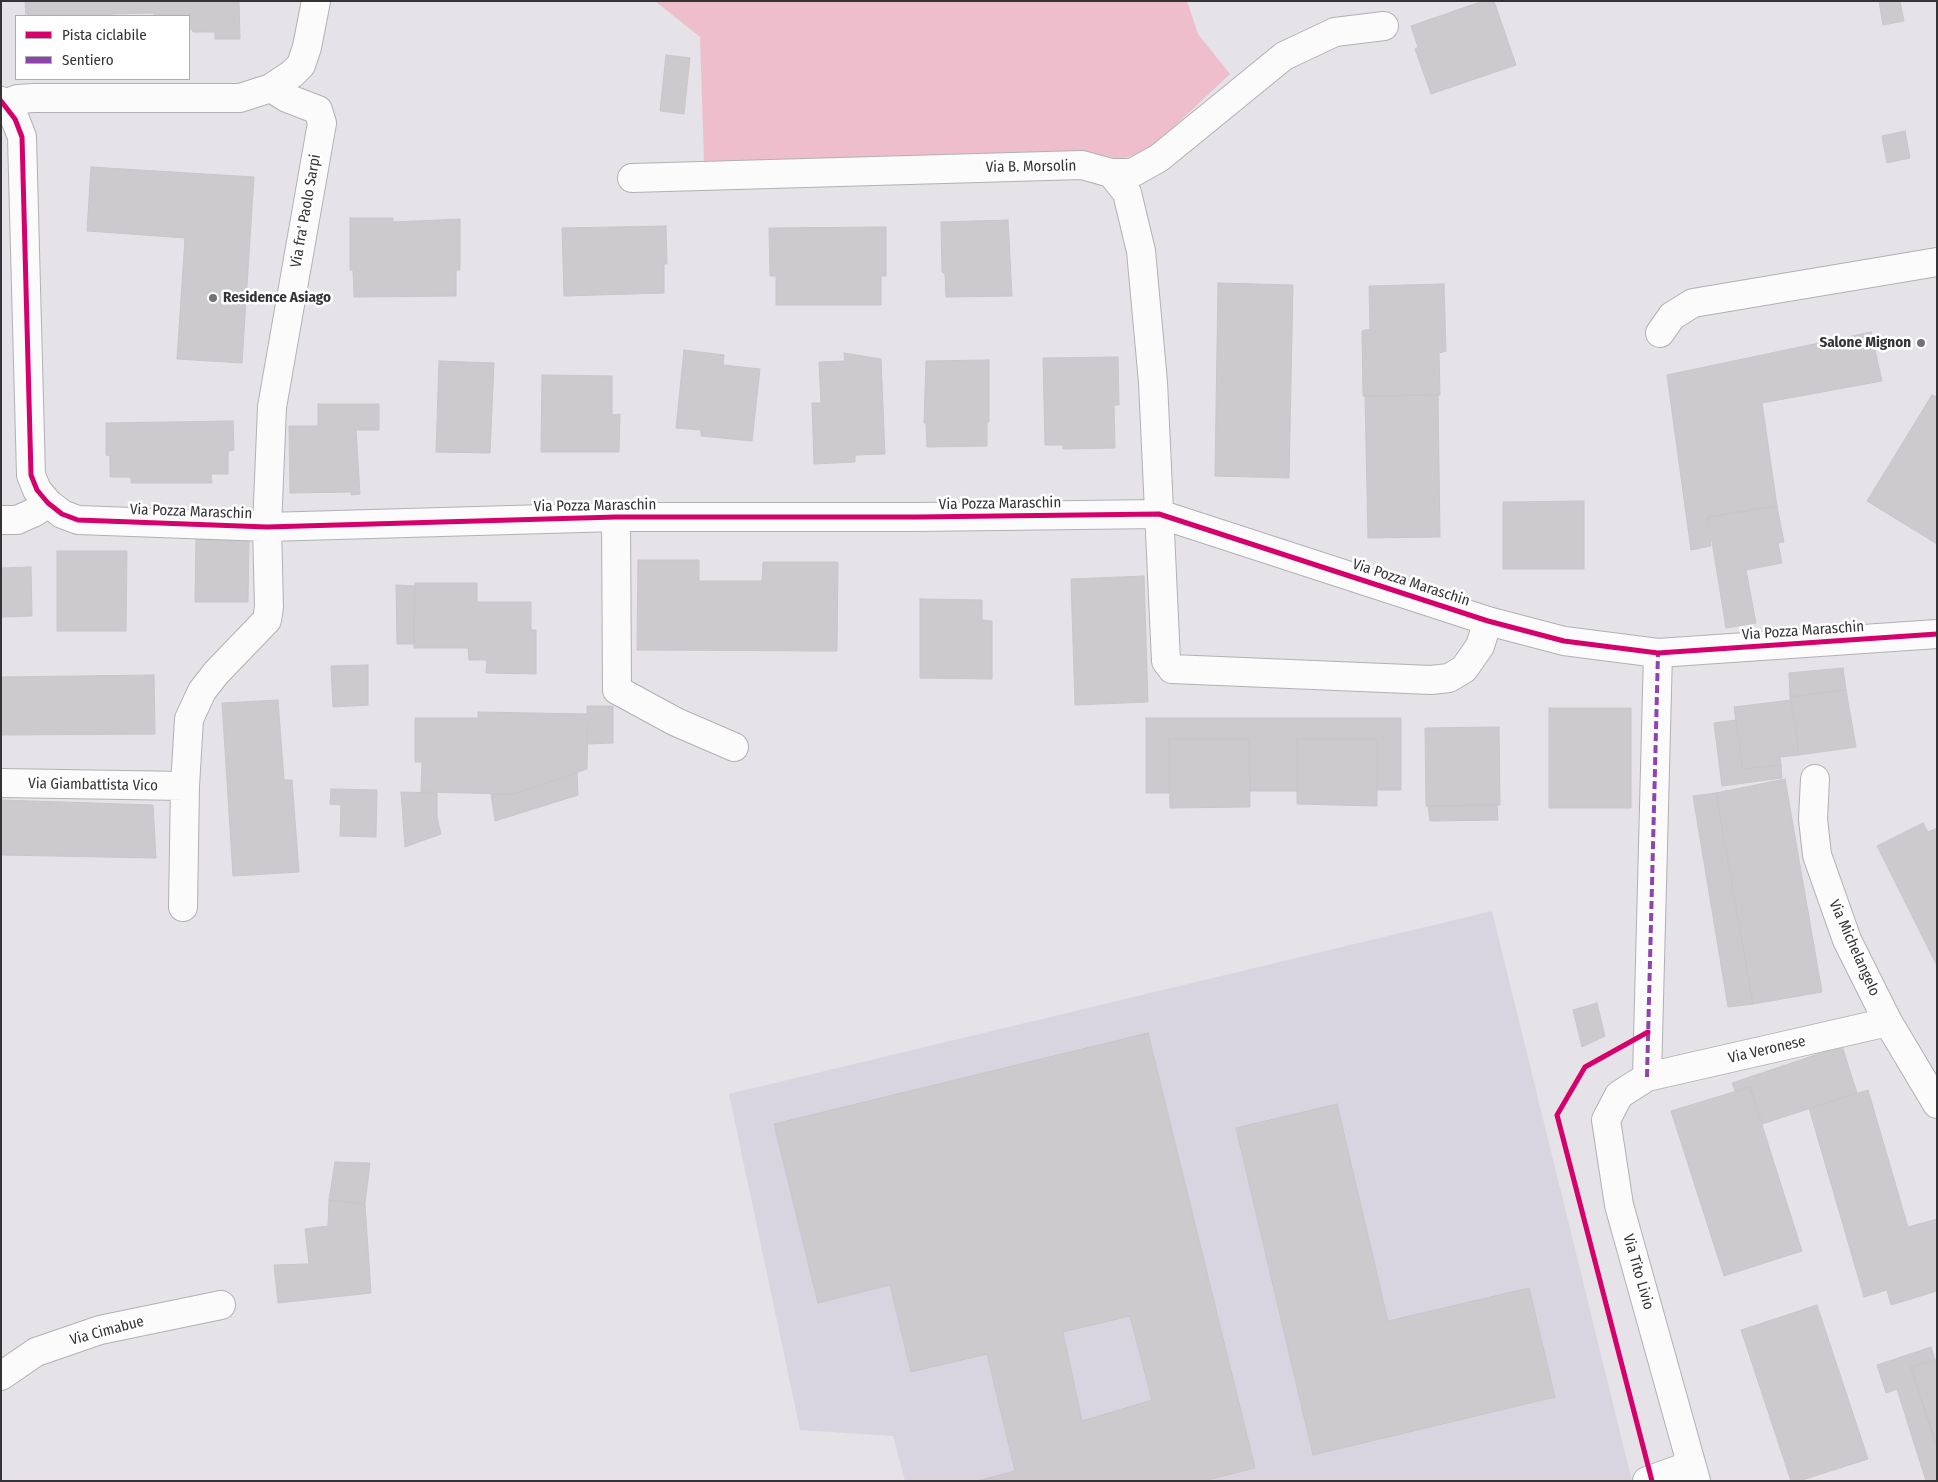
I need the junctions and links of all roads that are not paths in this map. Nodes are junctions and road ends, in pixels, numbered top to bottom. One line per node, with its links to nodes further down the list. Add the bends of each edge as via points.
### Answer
1 (316, 1): 3 (street, via 307,48 300,65)
2 (1384, 26): 5 (street, Via B. Morsolin, via 1335,32 1284,56 1159,158 1132,173)
3 (271, 88): 4 (street, via 240,98 34,98); 13 (street, Via fra' Paolo Sarpi, via 318,110 322,122 272,407)
4 (3, 103): 9 (street, via 15,119 22,137 31,475 37,490)
5 (1111, 173): 6 (street, Via B. Morsolin, via 1082,165); 10 (street, via 1127,193 1141,250)
6 (632, 178)
7 (1937, 262): 8 (street, via 1693,303 1672,316)
8 (1660, 333)
9 (48, 503): 12 (street, via 17,520); 13 (street, Via Pozza Maraschin, via 62,514 78,520)
10 (1160, 514): 11 (street, Via Pozza Maraschin); 14 (street, Via Pozza Maraschin); 14 (street, via 1166,661 1172,669 1431,680 1449,678 1464,669 1480,646)
11 (616, 517): 13 (street, Via Pozza Maraschin); 17 (street, via 617,690 676,722)
12 (1, 520)
13 (267, 527): 20 (street, via 267,620 202,691 189,720)
14 (1488, 621): 16 (street, Via Pozza Maraschin, via 1564,642)
15 (1937, 634): 16 (street, Via Pozza Maraschin)
16 (1658, 653): 23 (street)
17 (734, 746)
18 (1814, 779): 22 (street, Via Michelangelo, via 1813,819 1817,855 1846,940)
19 (1, 783): 20 (street, Via Giambattista Vico)
20 (185, 786): 21 (street)
21 (183, 907)
22 (1888, 1022): 23 (street, Via Veronese); 24 (street, Via Michelangelo)
23 (1647, 1077): 27 (street, Via Tito Livio, via 1619,1095 1606,1120 1619,1206)
24 (1937, 1104)
25 (221, 1304): 26 (street, Via Cimabue, via 100,1330 36,1352)
26 (1, 1376)
27 (1694, 1473): 28 (street)
28 (1648, 1481)

